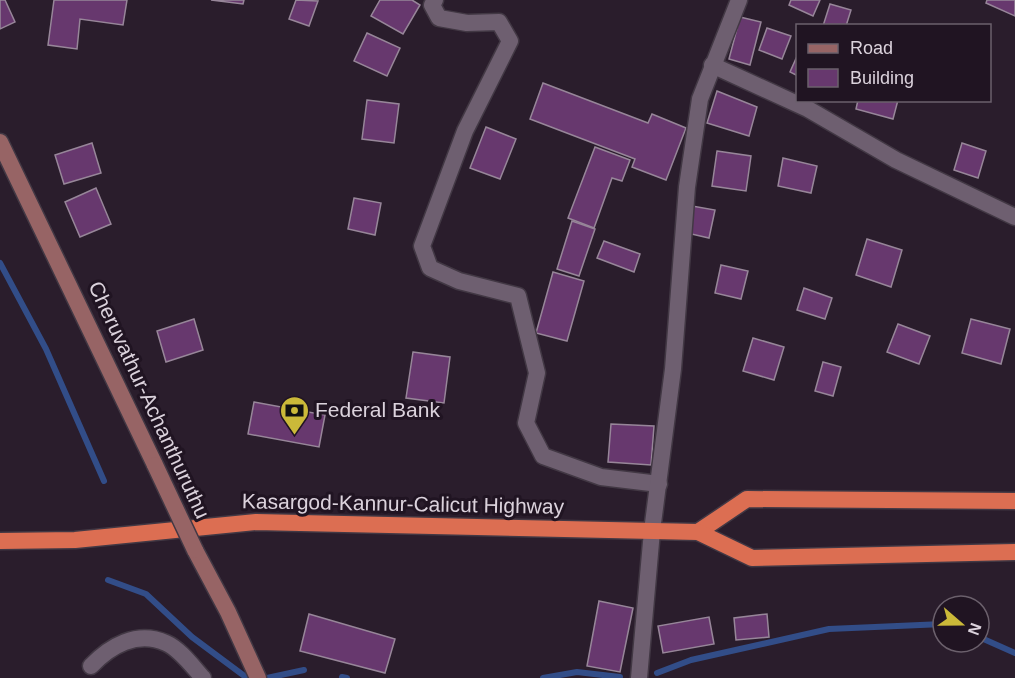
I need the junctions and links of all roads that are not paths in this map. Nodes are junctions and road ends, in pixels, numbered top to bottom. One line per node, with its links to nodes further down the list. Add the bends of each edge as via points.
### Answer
1 (435, 0): 6 (street, via 432,5 439,18 467,23 499,22 510,41 465,131 422,246 430,268 459,281 518,296 537,373 526,423 543,456 602,477)
2 (739, 0): 3 (street)
3 (712, 66): 5 (street, via 808,109 896,160); 6 (street, via 700,99 687,187 673,369)
4 (0, 141): 13 (main road, Cheruvathur-Achanthuruthu, bridge)
5 (1015, 217)
6 (658, 484): 8 (street)
7 (1015, 501): 9 (highway, via 747,499)
8 (652, 531): 9 (highway, Kasargod-Kannur-Calicut Highway); 10 (highway, Kasargod-Kannur-Calicut Highway, via 256,522 75,540); 15 (street)
9 (698, 532): 11 (highway, Kasargod-Kannur-Calicut Highway, via 752,558)
10 (0, 541)
11 (1015, 552)
12 (91, 666): 14 (street, via 106,650 146,638 167,643)
13 (255, 673)
14 (203, 678)
15 (639, 678)

